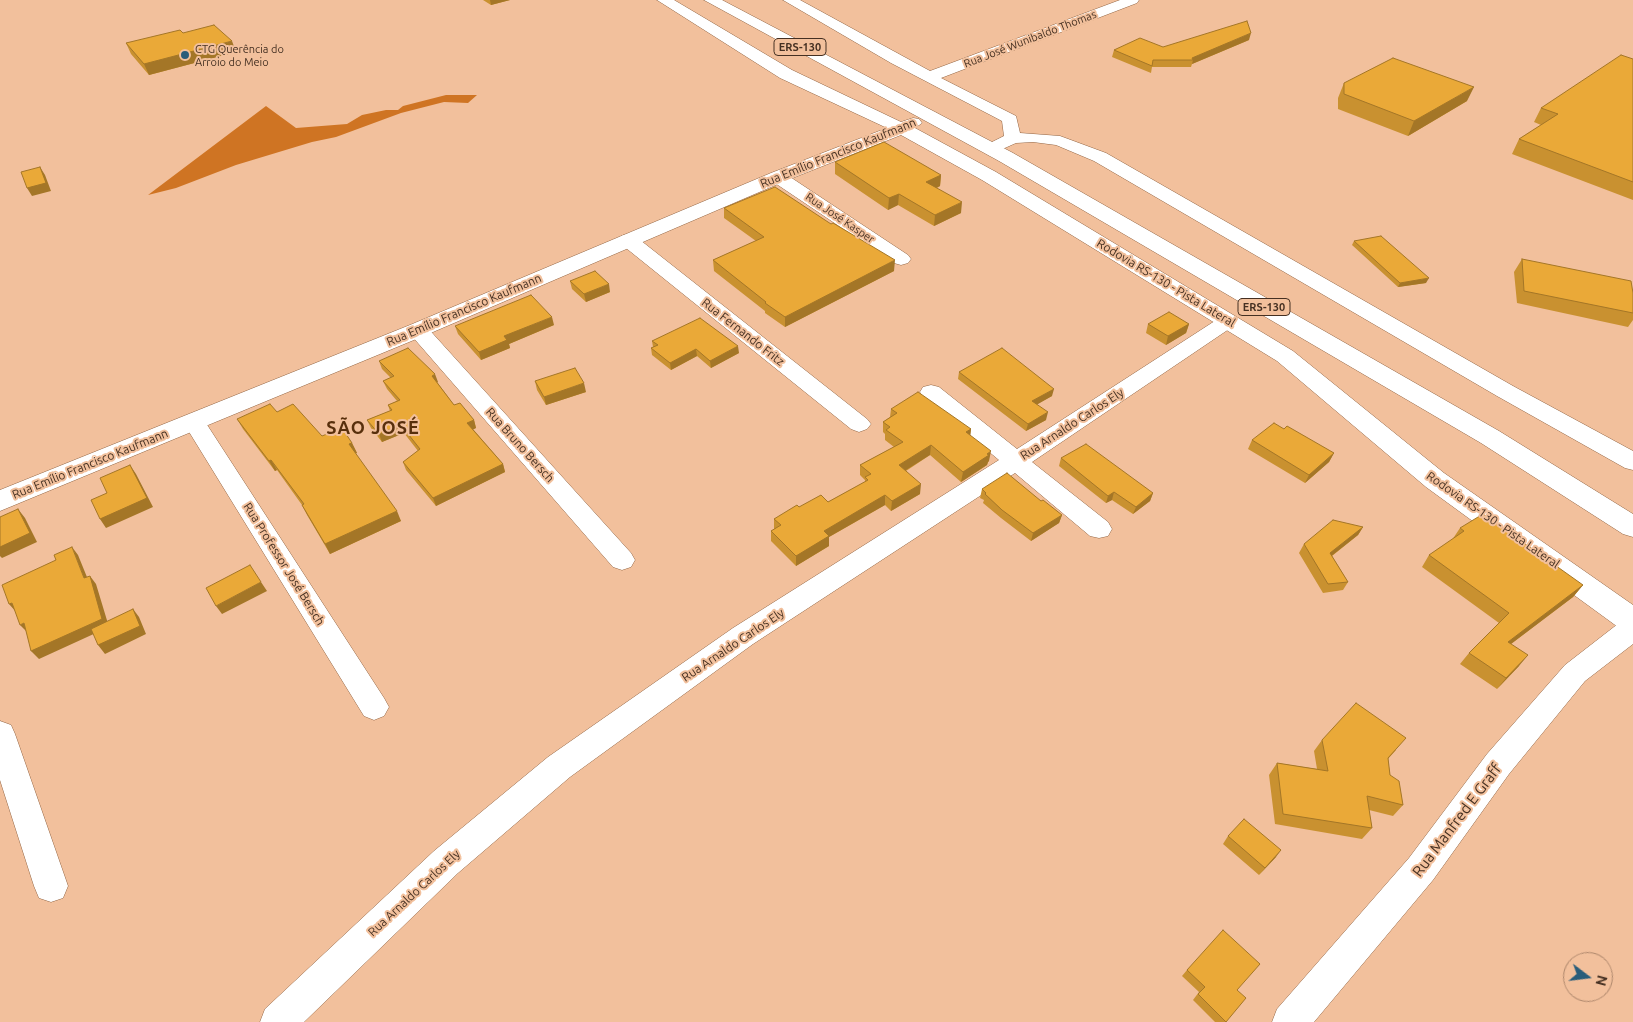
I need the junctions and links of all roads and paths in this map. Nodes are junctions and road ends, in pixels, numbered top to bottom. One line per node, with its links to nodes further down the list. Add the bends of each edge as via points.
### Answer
1 (664, 0): 7 (street, Rodovia RS-130 - Pista Lateral, via 786,74)
2 (711, 0): 6 (street, ERS-130)
3 (790, 0): 5 (street)
4 (1132, 0): 5 (street, Rua José Wunibaldo Thomas)
5 (929, 77): 8 (street)
6 (928, 116): 7 (street, Rua Emílio Francisco Kaufmann); 9 (street, ERS-130)
7 (903, 128): 10 (street, Rua Emílio Francisco Kaufmann); 13 (street, Rodovia RS-130 - Pista Lateral, via 989,176)
8 (1011, 128): 9 (street); 19 (street, via 1100,157)
9 (991, 149): 21 (street, ERS-130, via 1490,437)
10 (778, 177): 11 (street, Rua Emílio Francisco Kaufmann); 12 (street, Rua José Kasper)
11 (628, 240): 14 (street, Rua Emílio Francisco Kaufmann); 17 (street, Rua Fernando Fritz)
12 (901, 259)
13 (1228, 321): 18 (street, Rua Arnaldo Carlos Ely); 24 (street, Rodovia RS-130 - Pista Lateral, via 1284,356 1435,480)
14 (418, 330): 16 (street, Rua Emílio Francisco Kaufmann); 23 (street, Rua Bruno Bersch)
15 (931, 392): 18 (street)
16 (194, 422): 20 (street, Rua Emílio Francisco Kaufmann); 26 (street, Rua Professor José Bersch)
17 (859, 424)
18 (1016, 461): 22 (street); 29 (street, Rua Arnaldo Carlos Ely, via 743,636 558,767 446,862)
19 (1633, 462)
20 (0, 502)
21 (1633, 527)
22 (1099, 529)
23 (622, 560)
24 (1633, 621)
25 (1633, 628): 30 (street, Rua Manfred E Graff, via 1575,673 1498,764 1421,869)
26 (374, 707)
27 (0, 734): 28 (street)
28 (51, 886)
29 (278, 1022)
30 (1290, 1022)

